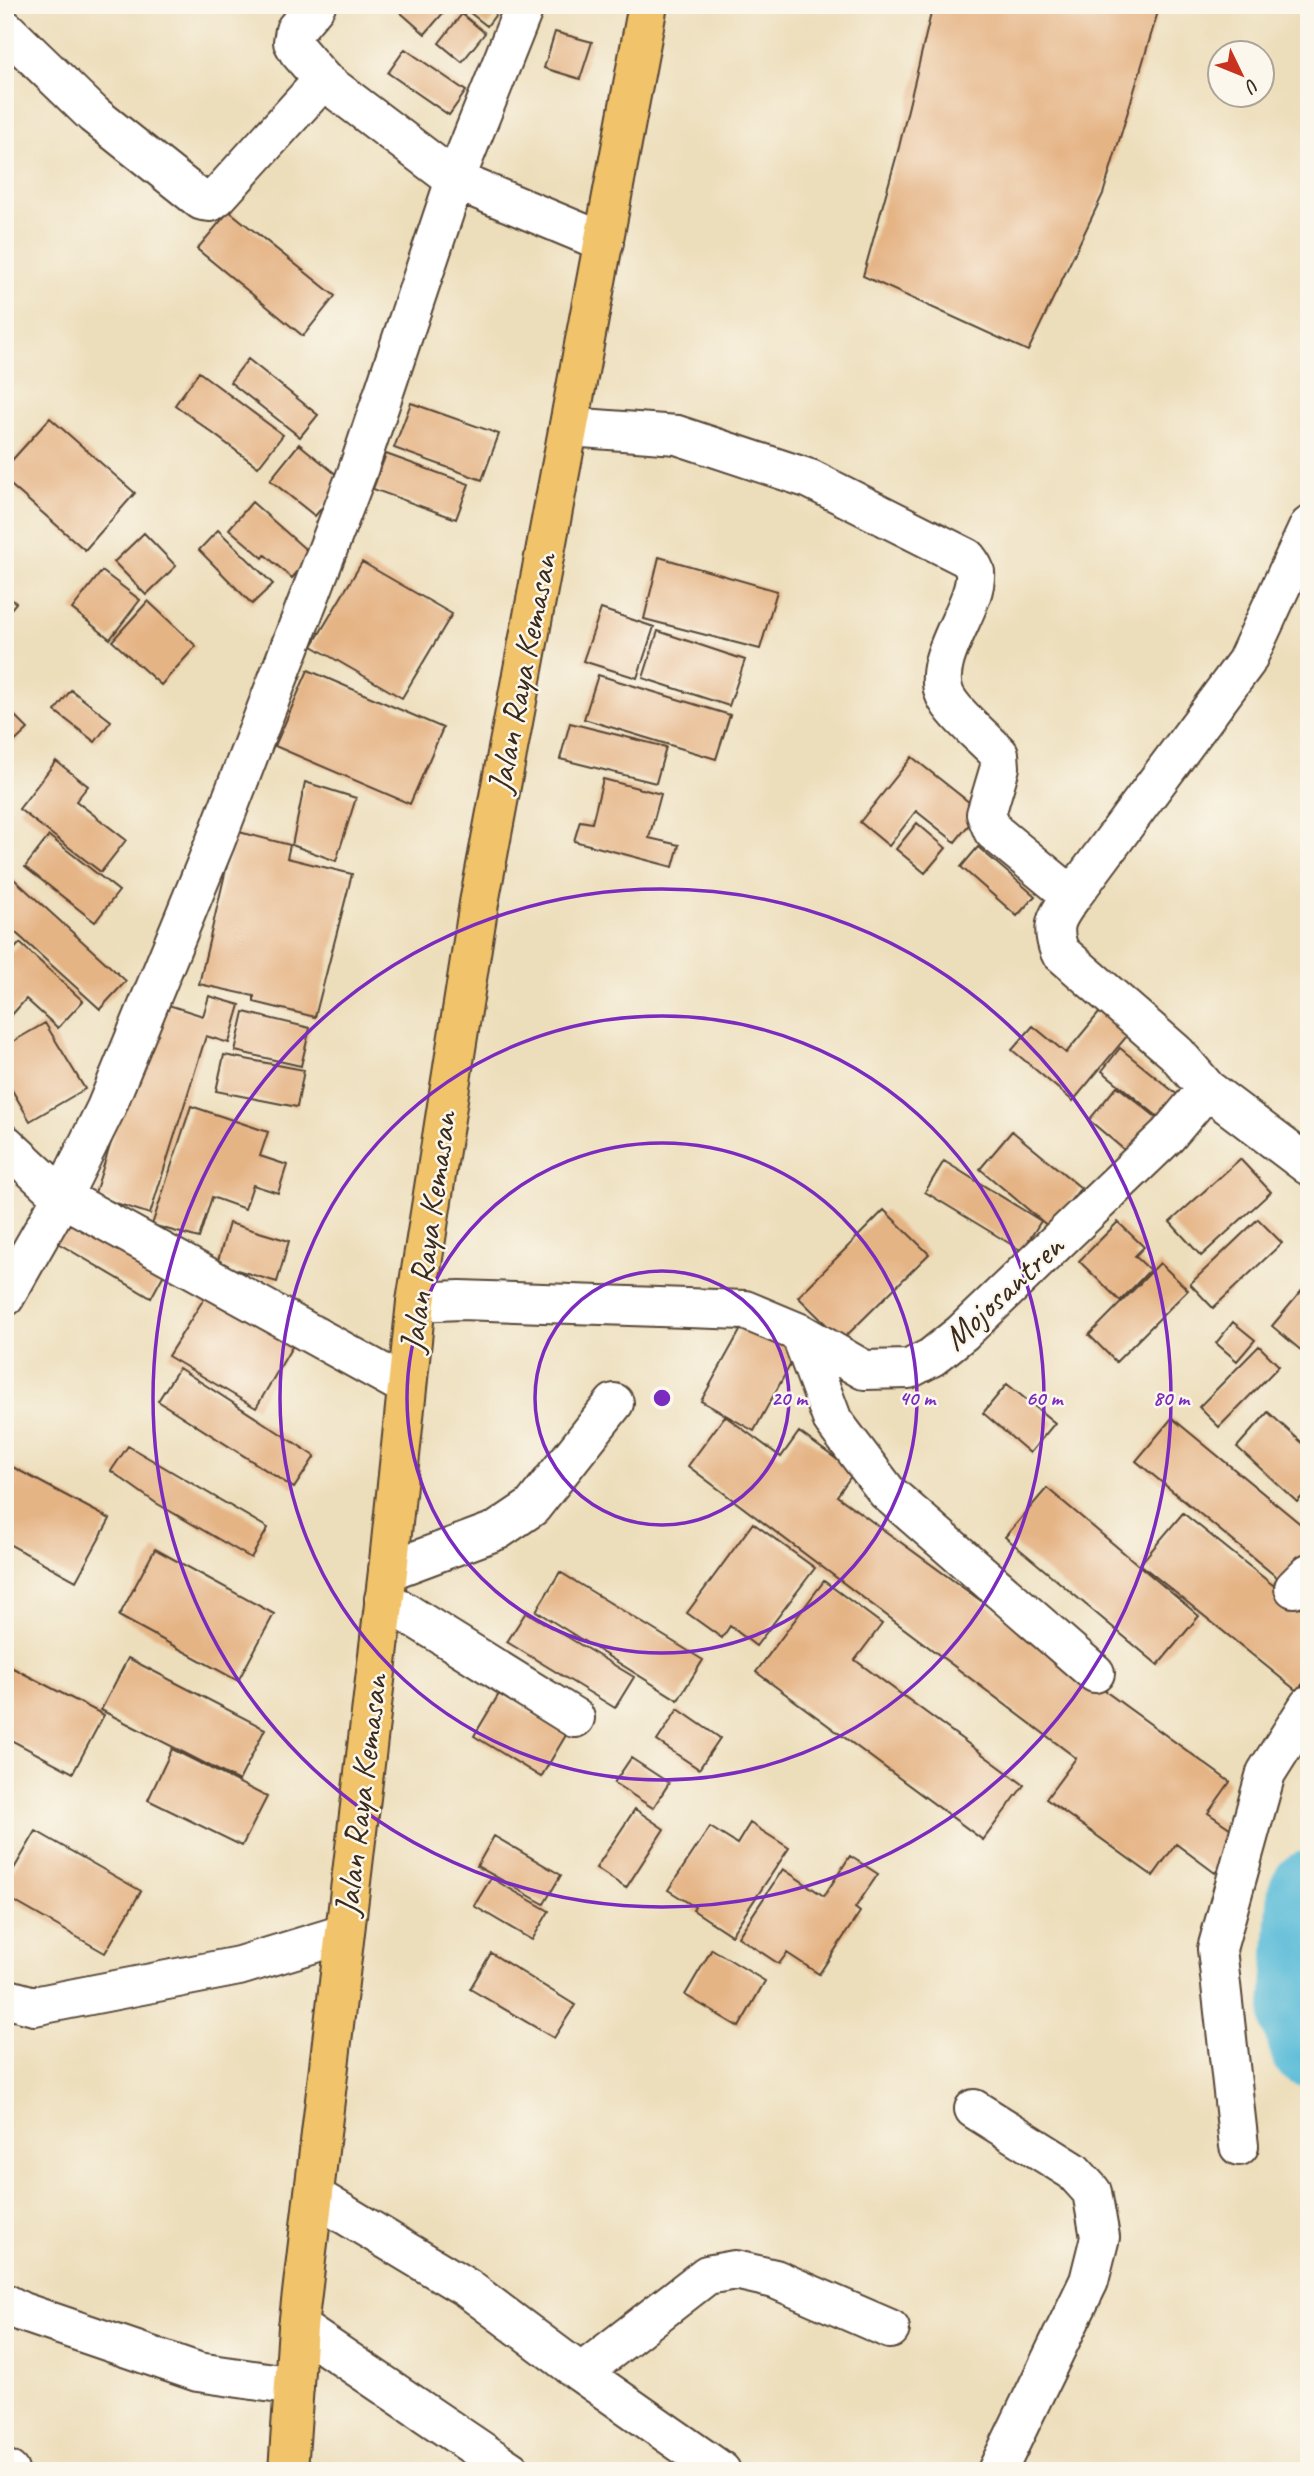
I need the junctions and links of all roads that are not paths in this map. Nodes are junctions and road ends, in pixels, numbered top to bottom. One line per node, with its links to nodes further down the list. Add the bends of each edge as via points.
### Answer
1 (316, 5): 5 (street, via 295,30 293,42)
2 (524, 5): 6 (street)
3 (648, 5): 7 (main road, Jalan Raya Kemasan)
4 (5, 29): 5 (street, via 94,115 202,201 211,202 218,196)
5 (323, 80): 6 (street)
6 (455, 180): 7 (street); 14 (street, via 357,473 216,840 106,1108)
7 (604, 242): 8 (main road, Jalan Raya Kemasan)
8 (569, 427): 10 (street, via 677,435 810,479 967,558 975,569 974,584 949,646 941,682 944,693 950,705 999,754 1000,767 986,814 993,831); 16 (main road, Jalan Raya Kemasan, via 479,903)
9 (1309, 526): 10 (street, via 1246,662)
10 (1072, 896): 11 (street, via 1055,925 1060,952 1176,1053)
11 (1207, 1089): 13 (street); 17 (street, Mojosantren, via 1168,1135 932,1357 909,1368 864,1370)
12 (5, 1144): 14 (street)
13 (1309, 1166)
14 (62, 1197): 15 (street); 18 (street)
15 (5, 1297)
16 (416, 1302): 17 (street, Mojosantren, via 746,1310); 18 (main road, Jalan Raya Kemasan)
17 (800, 1333): 21 (street, via 833,1421 887,1492)
18 (406, 1386): 20 (main road, Jalan Raya Kemasan)
19 (614, 1403): 20 (street, via 532,1507 498,1530)
20 (386, 1585): 23 (street); 24 (main road, Jalan Raya Kemasan)
21 (1095, 1673)
22 (1309, 1705): 27 (street, via 1266,1773 1217,1949)
23 (575, 1718)
24 (344, 1934): 25 (street, via 239,1966 34,2006); 28 (main road, Jalan Raya Kemasan)
25 (5, 1998)
26 (974, 2109): 37 (street, via 1073,2171 1092,2192 1100,2237 1089,2281)
27 (1239, 2146)
28 (314, 2196): 30 (main road, Jalan Raya Kemasan); 32 (street, via 467,2288)
29 (5, 2303): 33 (street, via 198,2372)
30 (299, 2327): 33 (main road, Jalan Raya Kemasan); 35 (street)
31 (890, 2329): 32 (street, via 775,2279 735,2270 707,2275)
32 (581, 2373): 36 (street)
33 (294, 2386): 34 (main road, Jalan Raya Kemasan)
34 (288, 2471)
35 (511, 2471)
36 (721, 2471)
37 (997, 2471)

